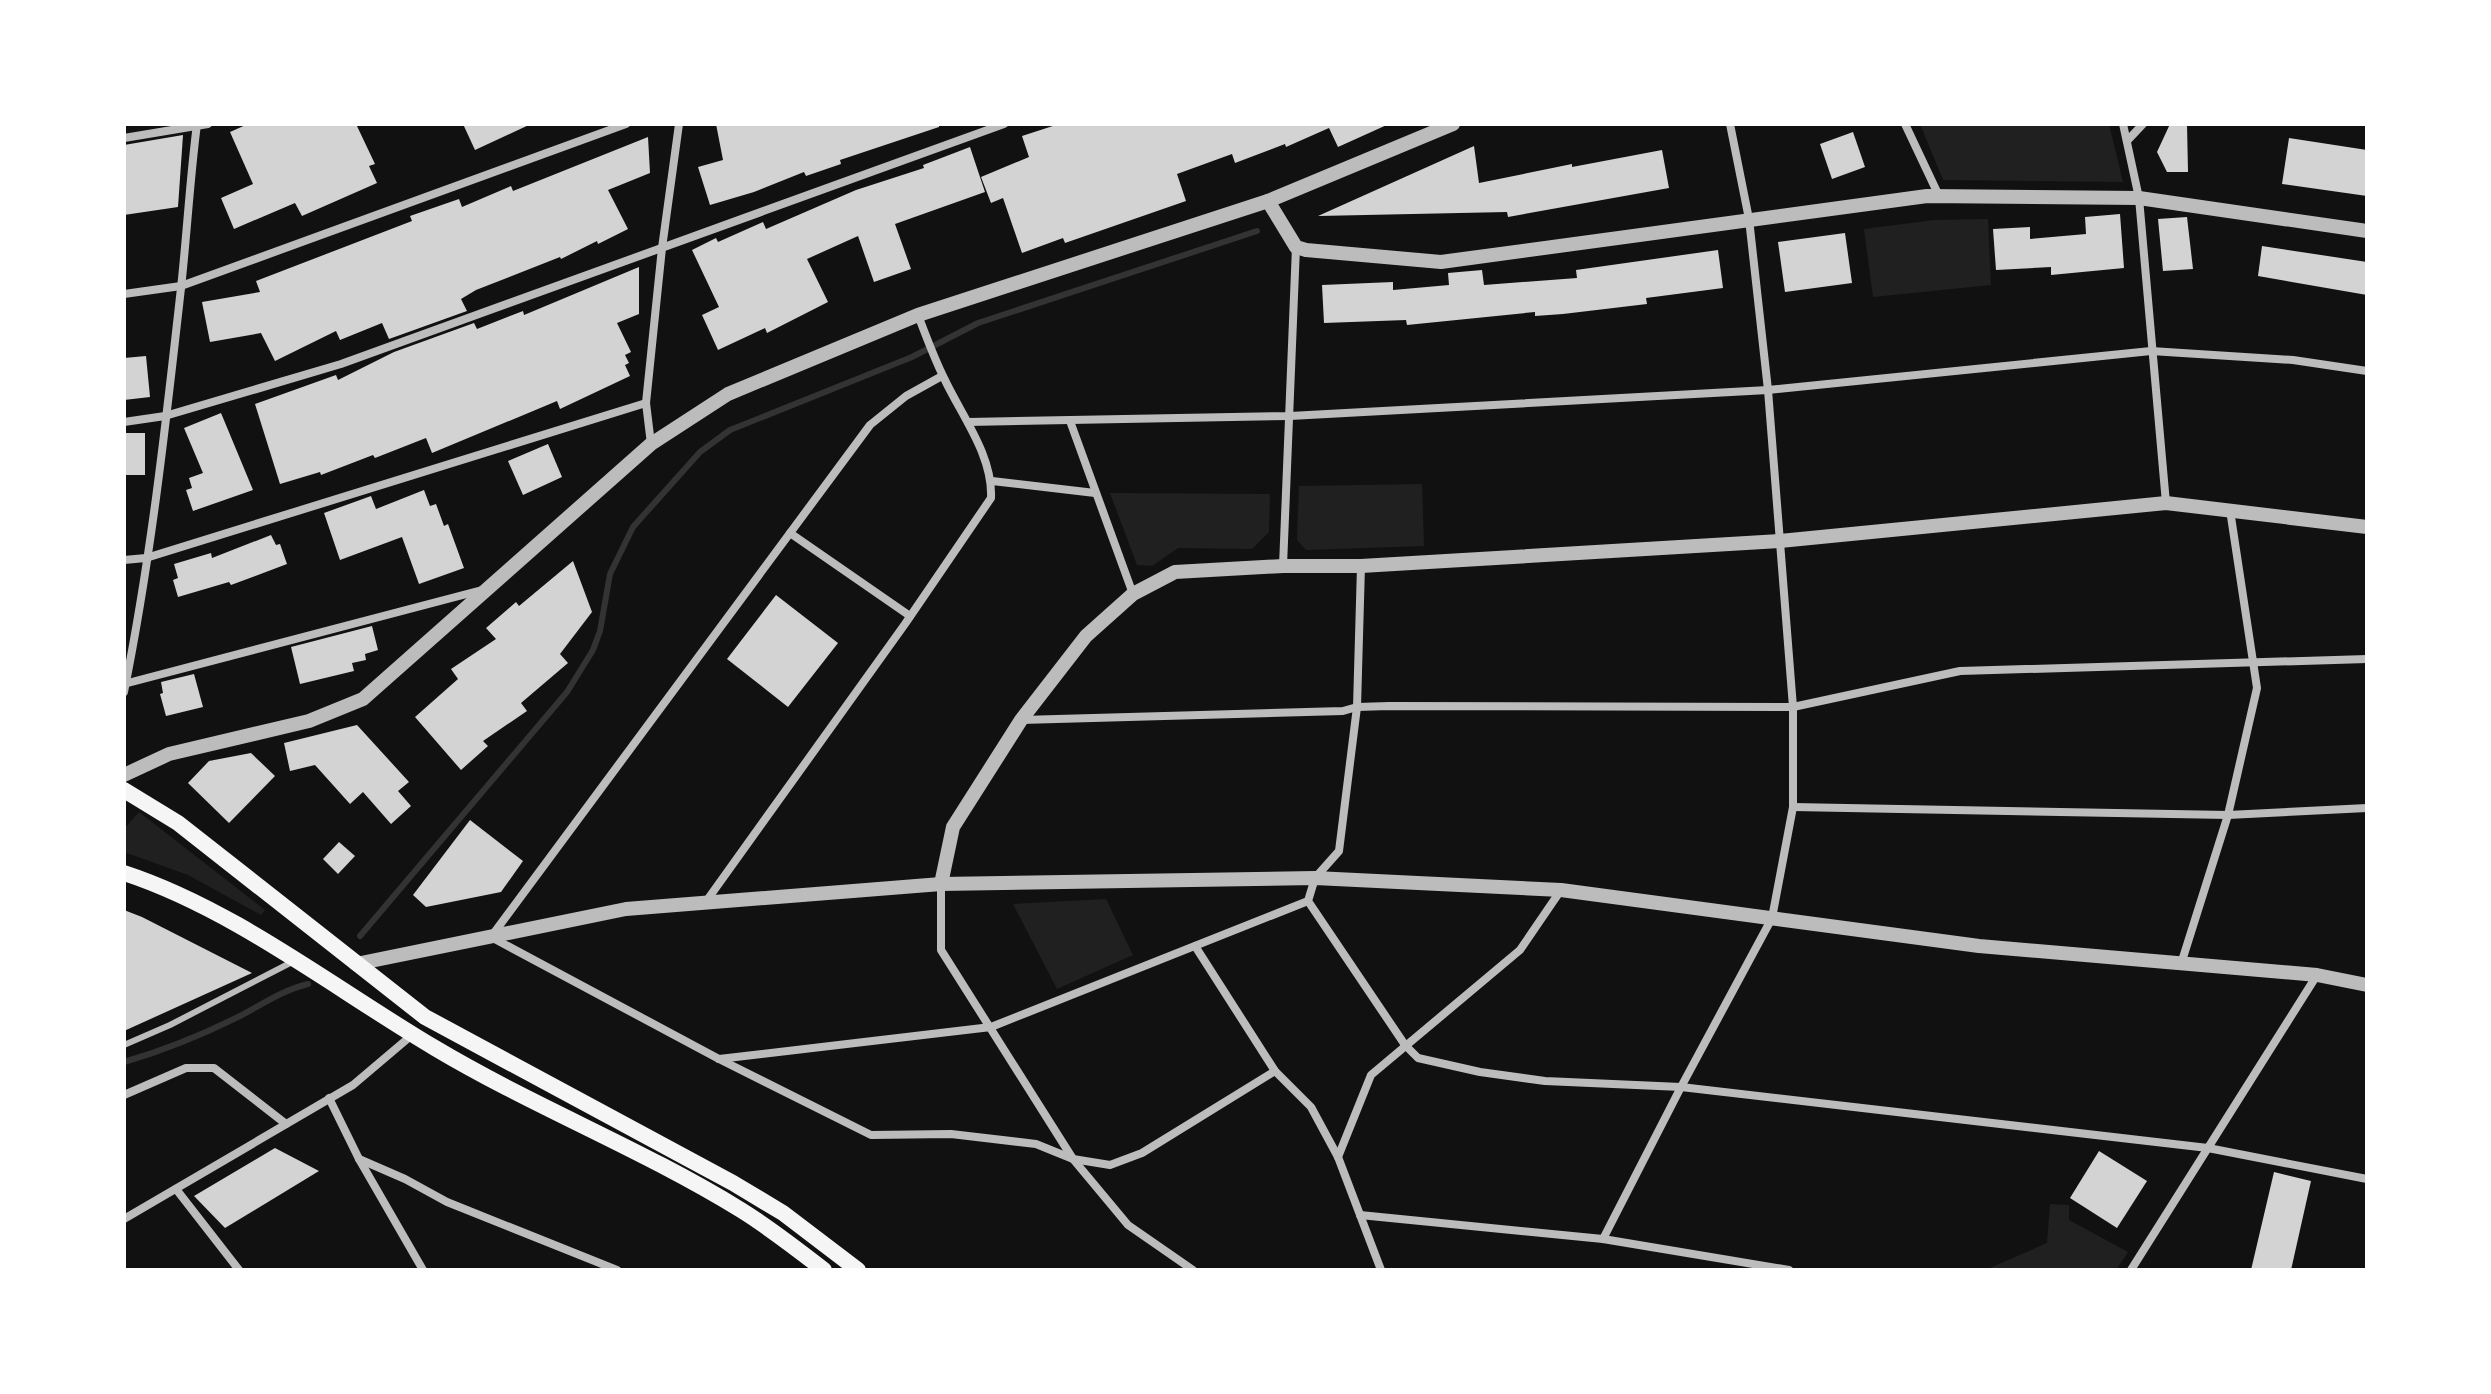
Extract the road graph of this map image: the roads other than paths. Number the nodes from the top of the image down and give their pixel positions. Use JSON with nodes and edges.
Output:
{"nodes":[{"id":1,"x":208,"y":124,"type":"edge"},
{"id":2,"x":626,"y":124,"type":"edge"},
{"id":3,"x":679,"y":124,"type":"edge"},
{"id":4,"x":1004,"y":124,"type":"edge"},
{"id":5,"x":1453,"y":124,"type":"edge"},
{"id":6,"x":1730,"y":124,"type":"edge"},
{"id":7,"x":1905,"y":124,"type":"edge"},
{"id":8,"x":2123,"y":124,"type":"edge"},
{"id":9,"x":2143,"y":124,"type":"edge"},
{"id":10,"x":197,"y":126,"type":"edge"},
{"id":11,"x":124,"y":138,"type":"edge"},
{"id":12,"x":2127,"y":141,"type":"junction"},
{"id":13,"x":1939,"y":196,"type":"junction"},
{"id":14,"x":2139,"y":198,"type":"junction"},
{"id":15,"x":1268,"y":201,"type":"junction"},
{"id":16,"x":1749,"y":219,"type":"junction"},
{"id":17,"x":2367,"y":231,"type":"edge"},
{"id":18,"x":1296,"y":247,"type":"junction"},
{"id":19,"x":662,"y":248,"type":"junction"},
{"id":20,"x":181,"y":286,"type":"junction"},
{"id":21,"x":124,"y":294,"type":"edge"},
{"id":22,"x":918,"y":315,"type":"junction"},
{"id":23,"x":2151,"y":351,"type":"junction"},
{"id":24,"x":2367,"y":371,"type":"edge"},
{"id":25,"x":942,"y":376,"type":"junction"},
{"id":26,"x":1768,"y":390,"type":"junction"},
{"id":27,"x":646,"y":403,"type":"junction"},
{"id":28,"x":165,"y":416,"type":"junction"},
{"id":29,"x":1290,"y":416,"type":"junction"},
{"id":30,"x":1070,"y":421,"type":"junction"},
{"id":31,"x":124,"y":422,"type":"edge"},
{"id":32,"x":968,"y":422,"type":"junction"},
{"id":33,"x":651,"y":444,"type":"junction"},
{"id":34,"x":992,"y":481,"type":"junction"},
{"id":35,"x":1095,"y":493,"type":"junction"},
{"id":36,"x":2166,"y":503,"type":"junction"},
{"id":37,"x":2230,"y":510,"type":"junction"},
{"id":38,"x":2367,"y":527,"type":"edge"},
{"id":39,"x":790,"y":533,"type":"junction"},
{"id":40,"x":1780,"y":541,"type":"junction"},
{"id":41,"x":146,"y":558,"type":"junction"},
{"id":42,"x":124,"y":560,"type":"edge"},
{"id":43,"x":1283,"y":566,"type":"junction"},
{"id":44,"x":1361,"y":566,"type":"junction"},
{"id":45,"x":491,"y":588,"type":"junction"},
{"id":46,"x":1133,"y":594,"type":"junction"},
{"id":47,"x":910,"y":616,"type":"junction"},
{"id":48,"x":2367,"y":659,"type":"edge"},
{"id":49,"x":2255,"y":664,"type":"junction"},
{"id":50,"x":125,"y":686,"type":"edge"},
{"id":51,"x":1357,"y":707,"type":"junction"},
{"id":52,"x":1793,"y":707,"type":"junction"},
{"id":53,"x":1021,"y":720,"type":"junction"},
{"id":54,"x":124,"y":775,"type":"edge"},
{"id":55,"x":124,"y":790,"type":"edge"},
{"id":56,"x":1793,"y":807,"type":"junction"},
{"id":57,"x":2367,"y":808,"type":"edge"},
{"id":58,"x":2228,"y":815,"type":"junction"},
{"id":59,"x":124,"y":873,"type":"edge"},
{"id":60,"x":1315,"y":878,"type":"junction"},
{"id":61,"x":941,"y":884,"type":"junction"},
{"id":62,"x":1561,"y":890,"type":"junction"},
{"id":63,"x":1308,"y":901,"type":"junction"},
{"id":64,"x":705,"y":903,"type":"junction"},
{"id":65,"x":1772,"y":918,"type":"junction"},
{"id":66,"x":491,"y":937,"type":"junction"},
{"id":67,"x":1195,"y":946,"type":"junction"},
{"id":68,"x":294,"y":961,"type":"junction"},
{"id":69,"x":356,"y":964,"type":"junction"},
{"id":70,"x":2181,"y":964,"type":"junction"},
{"id":71,"x":2317,"y":975,"type":"junction"},
{"id":72,"x":2367,"y":985,"type":"edge"},
{"id":73,"x":991,"y":1027,"type":"junction"},
{"id":74,"x":413,"y":1034,"type":"junction"},
{"id":75,"x":124,"y":1045,"type":"edge"},
{"id":76,"x":1405,"y":1045,"type":"junction"},
{"id":77,"x":719,"y":1059,"type":"junction"},
{"id":78,"x":1275,"y":1071,"type":"junction"},
{"id":79,"x":1681,"y":1087,"type":"junction"},
{"id":80,"x":124,"y":1095,"type":"edge"},
{"id":81,"x":329,"y":1098,"type":"junction"},
{"id":82,"x":286,"y":1124,"type":"junction"},
{"id":83,"x":2208,"y":1148,"type":"junction"},
{"id":84,"x":1338,"y":1157,"type":"junction"},
{"id":85,"x":359,"y":1159,"type":"junction"},
{"id":86,"x":1073,"y":1159,"type":"junction"},
{"id":87,"x":2367,"y":1179,"type":"edge"},
{"id":88,"x":176,"y":1189,"type":"junction"},
{"id":89,"x":1360,"y":1215,"type":"junction"},
{"id":90,"x":124,"y":1219,"type":"edge"},
{"id":91,"x":1603,"y":1239,"type":"junction"},
{"id":92,"x":239,"y":1270,"type":"edge"},
{"id":93,"x":423,"y":1270,"type":"edge"},
{"id":94,"x":617,"y":1270,"type":"edge"},
{"id":95,"x":824,"y":1270,"type":"edge"},
{"id":96,"x":858,"y":1270,"type":"edge"},
{"id":97,"x":1193,"y":1270,"type":"edge"},
{"id":98,"x":1381,"y":1270,"type":"edge"},
{"id":99,"x":1789,"y":1270,"type":"edge"},
{"id":100,"x":2131,"y":1270,"type":"edge"}],
"edges":[{"from":1,"to":10,"type":"street"},
{"from":2,"to":20,"type":"street"},
{"from":3,"to":19,"type":"street"},
{"from":4,"to":19,"type":"street"},
{"from":5,"to":15,"type":"street"},
{"from":6,"to":16,"type":"street"},
{"from":7,"to":13,"type":"street"},
{"from":8,"to":12,"type":"street"},
{"from":9,"to":12,"type":"street"},
{"from":10,"to":11,"type":"street"},
{"from":10,"to":20,"type":"street"},
{"from":12,"to":14,"type":"street"},
{"from":13,"to":14,"type":"street"},
{"from":13,"to":16,"type":"street"},
{"from":14,"to":17,"type":"street"},
{"from":14,"to":23,"type":"street"},
{"from":15,"to":18,"type":"street"},
{"from":15,"to":22,"type":"street"},
{"from":16,"to":18,"type":"street"},
{"from":16,"to":26,"type":"street"},
{"from":18,"to":29,"type":"street"},
{"from":19,"to":27,"type":"street"},
{"from":19,"to":28,"type":"street"},
{"from":20,"to":21,"type":"street"},
{"from":20,"to":28,"type":"street"},
{"from":22,"to":25,"type":"street"},
{"from":22,"to":33,"type":"street"},
{"from":23,"to":24,"type":"street"},
{"from":23,"to":26,"type":"street"},
{"from":23,"to":36,"type":"street"},
{"from":25,"to":32,"type":"street"},
{"from":25,"to":39,"type":"street"},
{"from":26,"to":29,"type":"street"},
{"from":26,"to":40,"type":"street"},
{"from":27,"to":33,"type":"street"},
{"from":27,"to":41,"type":"street"},
{"from":28,"to":31,"type":"street"},
{"from":28,"to":41,"type":"street"},
{"from":29,"to":30,"type":"street"},
{"from":29,"to":43,"type":"street"},
{"from":30,"to":32,"type":"street"},
{"from":30,"to":35,"type":"street"},
{"from":32,"to":34,"type":"street"},
{"from":33,"to":45,"type":"street"},
{"from":34,"to":35,"type":"street"},
{"from":34,"to":47,"type":"street"},
{"from":35,"to":46,"type":"street"},
{"from":36,"to":37,"type":"street"},
{"from":36,"to":40,"type":"street"},
{"from":37,"to":38,"type":"street"},
{"from":37,"to":49,"type":"street"},
{"from":39,"to":47,"type":"street"},
{"from":39,"to":66,"type":"street"},
{"from":40,"to":44,"type":"street"},
{"from":40,"to":52,"type":"street"},
{"from":41,"to":42,"type":"street"},
{"from":41,"to":50,"type":"street"},
{"from":43,"to":44,"type":"street"},
{"from":43,"to":46,"type":"street"},
{"from":44,"to":51,"type":"street"},
{"from":45,"to":50,"type":"street"},
{"from":45,"to":54,"type":"street"},
{"from":46,"to":53,"type":"street"},
{"from":47,"to":64,"type":"street"},
{"from":48,"to":49,"type":"street"},
{"from":49,"to":52,"type":"street"},
{"from":49,"to":58,"type":"street"},
{"from":51,"to":52,"type":"street"},
{"from":51,"to":53,"type":"street"},
{"from":51,"to":60,"type":"street"},
{"from":52,"to":56,"type":"street"},
{"from":53,"to":61,"type":"street"},
{"from":55,"to":69,"type":"main road"},
{"from":56,"to":58,"type":"street"},
{"from":56,"to":65,"type":"street"},
{"from":57,"to":58,"type":"street"},
{"from":58,"to":70,"type":"street"},
{"from":59,"to":68,"type":"main road"},
{"from":60,"to":61,"type":"street"},
{"from":60,"to":62,"type":"street"},
{"from":60,"to":63,"type":"street"},
{"from":61,"to":64,"type":"street"},
{"from":61,"to":73,"type":"street"},
{"from":62,"to":65,"type":"street"},
{"from":62,"to":76,"type":"street"},
{"from":63,"to":67,"type":"street"},
{"from":63,"to":76,"type":"street"},
{"from":64,"to":66,"type":"street"},
{"from":65,"to":70,"type":"street"},
{"from":65,"to":79,"type":"street"},
{"from":66,"to":69,"type":"street"},
{"from":66,"to":77,"type":"street"},
{"from":67,"to":73,"type":"street"},
{"from":67,"to":78,"type":"street"},
{"from":68,"to":74,"type":"main road"},
{"from":68,"to":75,"type":"lane"},
{"from":69,"to":96,"type":"main road"},
{"from":70,"to":71,"type":"street"},
{"from":71,"to":72,"type":"street"},
{"from":71,"to":83,"type":"street"},
{"from":73,"to":77,"type":"street"},
{"from":73,"to":86,"type":"street"},
{"from":74,"to":81,"type":"street"},
{"from":74,"to":95,"type":"main road"},
{"from":76,"to":79,"type":"street"},
{"from":76,"to":84,"type":"street"},
{"from":77,"to":86,"type":"street"},
{"from":78,"to":84,"type":"street"},
{"from":78,"to":86,"type":"street"},
{"from":79,"to":83,"type":"street"},
{"from":79,"to":91,"type":"street"},
{"from":80,"to":82,"type":"street"},
{"from":81,"to":82,"type":"street"},
{"from":81,"to":85,"type":"street"},
{"from":82,"to":88,"type":"street"},
{"from":83,"to":87,"type":"street"},
{"from":83,"to":100,"type":"street"},
{"from":84,"to":89,"type":"street"},
{"from":85,"to":93,"type":"street"},
{"from":85,"to":94,"type":"street"},
{"from":86,"to":97,"type":"street"},
{"from":88,"to":90,"type":"street"},
{"from":88,"to":92,"type":"street"},
{"from":89,"to":91,"type":"street"},
{"from":89,"to":98,"type":"street"},
{"from":91,"to":99,"type":"street"}]}
